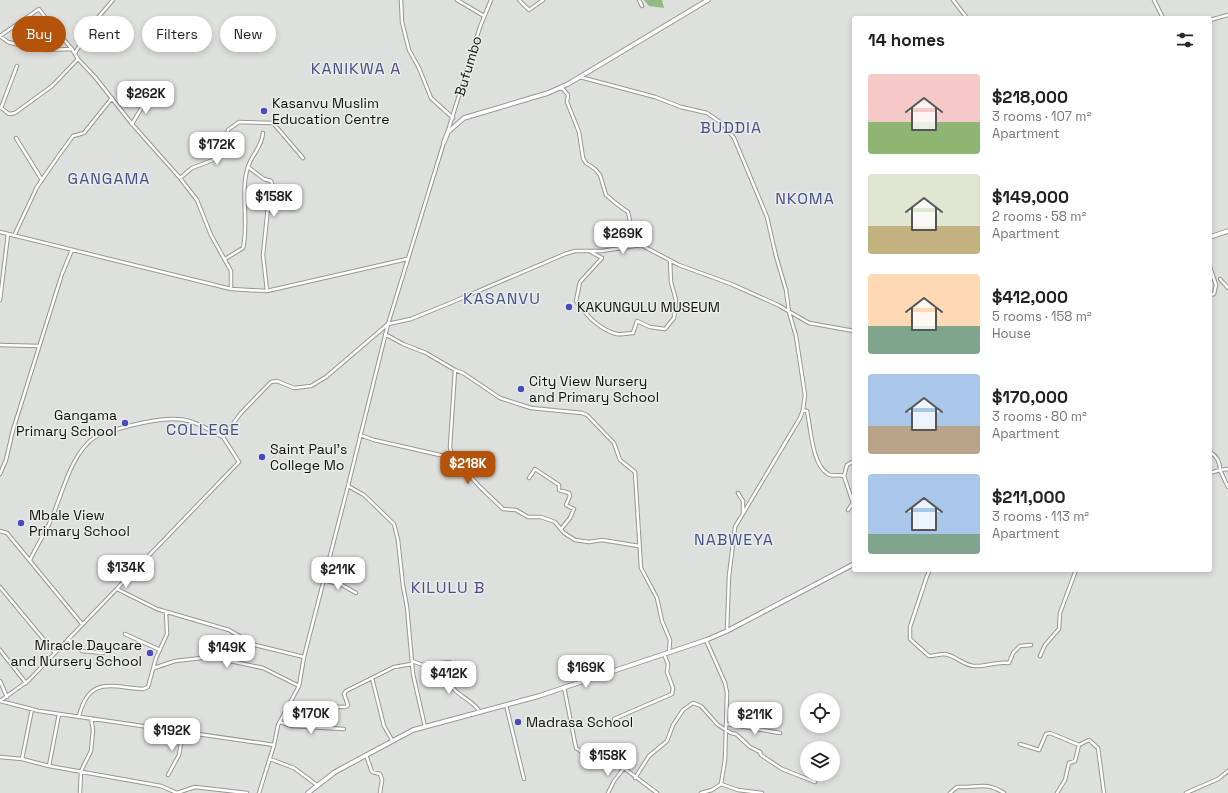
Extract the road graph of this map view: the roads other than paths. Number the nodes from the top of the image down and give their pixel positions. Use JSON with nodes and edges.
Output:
{"nodes":[{"id":1,"x":113,"y":0,"type":"edge"},
{"id":2,"x":400,"y":0,"type":"edge"},
{"id":3,"x":457,"y":0,"type":"edge"},
{"id":4,"x":491,"y":0,"type":"edge"},
{"id":5,"x":519,"y":0,"type":"edge"},
{"id":6,"x":543,"y":0,"type":"edge"},
{"id":7,"x":639,"y":0,"type":"edge"},
{"id":8,"x":708,"y":0,"type":"edge"},
{"id":9,"x":953,"y":0,"type":"edge"},
{"id":10,"x":1154,"y":0,"type":"edge"},
{"id":11,"x":642,"y":6,"type":"dead end"},
{"id":12,"x":1228,"y":15,"type":"edge"},
{"id":13,"x":484,"y":16,"type":"junction"},
{"id":14,"x":965,"y":16,"type":"edge"},
{"id":15,"x":1162,"y":16,"type":"edge"},
{"id":16,"x":1212,"y":19,"type":"edge"},
{"id":17,"x":0,"y":36,"type":"edge"},
{"id":18,"x":72,"y":49,"type":"junction"},
{"id":19,"x":75,"y":53,"type":"junction"},
{"id":20,"x":78,"y":59,"type":"junction"},
{"id":21,"x":17,"y":66,"type":"dead end"},
{"id":22,"x":580,"y":77,"type":"junction"},
{"id":23,"x":558,"y":88,"type":"junction"},
{"id":24,"x":148,"y":97,"type":"dead end"},
{"id":25,"x":112,"y":98,"type":"junction"},
{"id":26,"x":1,"y":108,"type":"edge"},
{"id":27,"x":453,"y":118,"type":"junction"},
{"id":28,"x":132,"y":124,"type":"junction"},
{"id":29,"x":448,"y":132,"type":"junction"},
{"id":30,"x":263,"y":133,"type":"dead end"},
{"id":31,"x":16,"y":138,"type":"dead end"},
{"id":32,"x":444,"y":142,"type":"joint"},
{"id":33,"x":303,"y":158,"type":"dead end"},
{"id":34,"x":248,"y":167,"type":"junction"},
{"id":35,"x":180,"y":178,"type":"junction"},
{"id":36,"x":42,"y":180,"type":"junction"},
{"id":37,"x":1228,"y":230,"type":"edge"},
{"id":38,"x":0,"y":232,"type":"edge"},
{"id":39,"x":8,"y":234,"type":"junction"},
{"id":40,"x":14,"y":236,"type":"junction"},
{"id":41,"x":1212,"y":236,"type":"edge"},
{"id":42,"x":634,"y":238,"type":"junction"},
{"id":43,"x":630,"y":246,"type":"junction"},
{"id":44,"x":641,"y":246,"type":"junction"},
{"id":45,"x":72,"y":250,"type":"junction"},
{"id":46,"x":590,"y":251,"type":"junction"},
{"id":47,"x":225,"y":259,"type":"junction"},
{"id":48,"x":407,"y":259,"type":"junction"},
{"id":49,"x":670,"y":260,"type":"junction"},
{"id":50,"x":1212,"y":274,"type":"edge"},
{"id":51,"x":1,"y":276,"type":"edge"},
{"id":52,"x":1220,"y":279,"type":"dead end"},
{"id":53,"x":1228,"y":288,"type":"edge"},
{"id":54,"x":231,"y":289,"type":"junction"},
{"id":55,"x":267,"y":291,"type":"junction"},
{"id":56,"x":1212,"y":294,"type":"edge"},
{"id":57,"x":0,"y":300,"type":"edge"},
{"id":58,"x":789,"y":312,"type":"junction"},
{"id":59,"x":801,"y":319,"type":"junction"},
{"id":60,"x":792,"y":320,"type":"junction"},
{"id":61,"x":388,"y":324,"type":"junction"},
{"id":62,"x":852,"y":331,"type":"edge"},
{"id":63,"x":385,"y":334,"type":"junction"},
{"id":64,"x":0,"y":345,"type":"edge"},
{"id":65,"x":39,"y":346,"type":"junction"},
{"id":66,"x":455,"y":370,"type":"junction"},
{"id":67,"x":803,"y":410,"type":"junction"},
{"id":68,"x":360,"y":435,"type":"junction"},
{"id":69,"x":223,"y":437,"type":"junction"},
{"id":70,"x":1212,"y":453,"type":"edge"},
{"id":71,"x":452,"y":456,"type":"junction"},
{"id":72,"x":852,"y":462,"type":"edge"},
{"id":73,"x":1228,"y":469,"type":"edge"},
{"id":74,"x":1220,"y":470,"type":"junction"},
{"id":75,"x":1212,"y":472,"type":"edge"},
{"id":76,"x":0,"y":474,"type":"edge"},
{"id":77,"x":844,"y":476,"type":"junction"},
{"id":78,"x":529,"y":478,"type":"dead end"},
{"id":79,"x":348,"y":486,"type":"junction"},
{"id":80,"x":1228,"y":487,"type":"edge"},
{"id":81,"x":738,"y":493,"type":"dead end"},
{"id":82,"x":852,"y":498,"type":"edge"},
{"id":83,"x":852,"y":505,"type":"edge"},
{"id":84,"x":848,"y":510,"type":"dead end"},
{"id":85,"x":743,"y":514,"type":"junction"},
{"id":86,"x":561,"y":529,"type":"junction"},
{"id":87,"x":0,"y":531,"type":"edge"},
{"id":88,"x":639,"y":546,"type":"junction"},
{"id":89,"x":30,"y":560,"type":"junction"},
{"id":90,"x":852,"y":565,"type":"edge"},
{"id":91,"x":929,"y":572,"type":"edge"},
{"id":92,"x":1075,"y":572,"type":"edge"},
{"id":93,"x":324,"y":580,"type":"junction"},
{"id":94,"x":0,"y":587,"type":"edge"},
{"id":95,"x":117,"y":588,"type":"junction"},
{"id":96,"x":356,"y":593,"type":"dead end"},
{"id":97,"x":166,"y":612,"type":"junction"},
{"id":98,"x":82,"y":624,"type":"junction"},
{"id":99,"x":727,"y":631,"type":"junction"},
{"id":100,"x":125,"y":634,"type":"dead end"},
{"id":101,"x":68,"y":639,"type":"junction"},
{"id":102,"x":706,"y":640,"type":"junction"},
{"id":103,"x":1031,"y":645,"type":"dead end"},
{"id":104,"x":0,"y":650,"type":"edge"},
{"id":105,"x":160,"y":650,"type":"junction"},
{"id":106,"x":55,"y":653,"type":"junction"},
{"id":107,"x":103,"y":653,"type":"dead end"},
{"id":108,"x":669,"y":653,"type":"junction"},
{"id":109,"x":664,"y":654,"type":"junction"},
{"id":110,"x":1040,"y":656,"type":"dead end"},
{"id":111,"x":304,"y":657,"type":"junction"},
{"id":112,"x":412,"y":662,"type":"junction"},
{"id":113,"x":154,"y":668,"type":"junction"},
{"id":114,"x":372,"y":678,"type":"junction"},
{"id":115,"x":0,"y":681,"type":"edge"},
{"id":116,"x":26,"y":683,"type":"junction"},
{"id":117,"x":299,"y":686,"type":"junction"},
{"id":118,"x":564,"y":687,"type":"junction"},
{"id":119,"x":7,"y":697,"type":"junction"},
{"id":120,"x":0,"y":701,"type":"edge"},
{"id":121,"x":290,"y":702,"type":"junction"},
{"id":122,"x":506,"y":705,"type":"junction"},
{"id":123,"x":32,"y":709,"type":"junction"},
{"id":124,"x":480,"y":712,"type":"junction"},
{"id":125,"x":60,"y":714,"type":"junction"},
{"id":126,"x":79,"y":716,"type":"junction"},
{"id":127,"x":91,"y":718,"type":"junction"},
{"id":128,"x":614,"y":719,"type":"dead end"},
{"id":129,"x":280,"y":722,"type":"junction"},
{"id":130,"x":727,"y":724,"type":"junction"},
{"id":131,"x":425,"y":728,"type":"junction"},
{"id":132,"x":344,"y":729,"type":"dead end"},
{"id":133,"x":726,"y":729,"type":"junction"},
{"id":134,"x":183,"y":732,"type":"junction"},
{"id":135,"x":780,"y":733,"type":"dead end"},
{"id":136,"x":392,"y":740,"type":"junction"},
{"id":137,"x":1020,"y":744,"type":"dead end"},
{"id":138,"x":274,"y":745,"type":"junction"},
{"id":139,"x":1079,"y":745,"type":"junction"},
{"id":140,"x":366,"y":754,"type":"junction"},
{"id":141,"x":0,"y":757,"type":"edge"},
{"id":142,"x":22,"y":759,"type":"junction"},
{"id":143,"x":270,"y":759,"type":"junction"},
{"id":144,"x":49,"y":766,"type":"junction"},
{"id":145,"x":624,"y":768,"type":"junction"},
{"id":146,"x":1228,"y":771,"type":"edge"},
{"id":147,"x":81,"y":772,"type":"junction"},
{"id":148,"x":168,"y":775,"type":"dead end"},
{"id":149,"x":635,"y":778,"type":"junction"},
{"id":150,"x":524,"y":779,"type":"dead end"},
{"id":151,"x":815,"y":782,"type":"dead end"},
{"id":152,"x":721,"y":784,"type":"junction"},
{"id":153,"x":317,"y":785,"type":"junction"},
{"id":154,"x":80,"y":793,"type":"edge"},
{"id":155,"x":247,"y":793,"type":"edge"},
{"id":156,"x":259,"y":793,"type":"edge"},
{"id":157,"x":308,"y":793,"type":"edge"},
{"id":158,"x":380,"y":793,"type":"edge"},
{"id":159,"x":608,"y":793,"type":"edge"},
{"id":160,"x":657,"y":793,"type":"edge"},
{"id":161,"x":702,"y":793,"type":"edge"},
{"id":162,"x":762,"y":793,"type":"edge"},
{"id":163,"x":950,"y":793,"type":"edge"},
{"id":164,"x":1004,"y":793,"type":"edge"},
{"id":165,"x":1057,"y":793,"type":"edge"},
{"id":166,"x":1104,"y":793,"type":"edge"},
{"id":167,"x":1186,"y":793,"type":"edge"}],
"edges":[{"from":1,"to":19,"type":"street"},
{"from":2,"to":27,"type":"street"},
{"from":3,"to":13,"type":"street"},
{"from":4,"to":13,"type":"street","name":"Bufumbo"},
{"from":5,"to":6,"type":"street"},
{"from":7,"to":11,"type":"street"},
{"from":8,"to":22,"type":"street"},
{"from":9,"to":14,"type":"street"},
{"from":10,"to":15,"type":"street"},
{"from":12,"to":16,"type":"street"},
{"from":13,"to":27,"type":"street","name":"Bufumbo"},
{"from":17,"to":18,"type":"street"},
{"from":17,"to":18,"type":"street"},
{"from":18,"to":19,"type":"street"},
{"from":19,"to":20,"type":"street"},
{"from":20,"to":25,"type":"street"},
{"from":20,"to":26,"type":"street"},
{"from":21,"to":26,"type":"street"},
{"from":22,"to":23,"type":"street"},
{"from":22,"to":58,"type":"street"},
{"from":23,"to":29,"type":"street"},
{"from":23,"to":42,"type":"street"},
{"from":24,"to":28,"type":"street"},
{"from":25,"to":28,"type":"street"},
{"from":25,"to":36,"type":"street"},
{"from":27,"to":29,"type":"street","name":"Bufumbo"},
{"from":28,"to":35,"type":"street"},
{"from":29,"to":32,"type":"street"},
{"from":30,"to":34,"type":"street"},
{"from":31,"to":36,"type":"street"},
{"from":32,"to":48,"type":"street"},
{"from":33,"to":35,"type":"street"},
{"from":34,"to":47,"type":"street"},
{"from":34,"to":55,"type":"street"},
{"from":35,"to":47,"type":"street"},
{"from":36,"to":40,"type":"street"},
{"from":37,"to":41,"type":"street"},
{"from":38,"to":39,"type":"street"},
{"from":39,"to":40,"type":"street"},
{"from":39,"to":51,"type":"street"},
{"from":40,"to":45,"type":"street"},
{"from":42,"to":43,"type":"street"},
{"from":42,"to":44,"type":"street"},
{"from":43,"to":44,"type":"street"},
{"from":43,"to":46,"type":"street"},
{"from":44,"to":49,"type":"street"},
{"from":45,"to":54,"type":"street"},
{"from":45,"to":65,"type":"street"},
{"from":46,"to":49,"type":"street"},
{"from":46,"to":61,"type":"street"},
{"from":47,"to":54,"type":"street"},
{"from":48,"to":55,"type":"street"},
{"from":48,"to":61,"type":"street"},
{"from":49,"to":58,"type":"street"},
{"from":50,"to":56,"type":"street"},
{"from":51,"to":57,"type":"street"},
{"from":52,"to":53,"type":"street"},
{"from":54,"to":55,"type":"street"},
{"from":58,"to":59,"type":"street"},
{"from":58,"to":60,"type":"street"},
{"from":59,"to":60,"type":"street"},
{"from":59,"to":62,"type":"street"},
{"from":60,"to":67,"type":"street"},
{"from":61,"to":63,"type":"street"},
{"from":61,"to":69,"type":"street"},
{"from":63,"to":66,"type":"street"},
{"from":63,"to":68,"type":"street"},
{"from":64,"to":65,"type":"street"},
{"from":65,"to":76,"type":"street"},
{"from":66,"to":71,"type":"street"},
{"from":66,"to":88,"type":"street"},
{"from":67,"to":77,"type":"street"},
{"from":67,"to":85,"type":"street"},
{"from":68,"to":71,"type":"street"},
{"from":68,"to":79,"type":"street"},
{"from":69,"to":89,"type":"street"},
{"from":69,"to":95,"type":"street"},
{"from":70,"to":74,"type":"street"},
{"from":71,"to":86,"type":"street"},
{"from":72,"to":77,"type":"street"},
{"from":73,"to":74,"type":"street"},
{"from":74,"to":75,"type":"street"},
{"from":74,"to":80,"type":"street"},
{"from":77,"to":82,"type":"street"},
{"from":78,"to":86,"type":"street"},
{"from":79,"to":93,"type":"street"},
{"from":79,"to":112,"type":"street"},
{"from":81,"to":85,"type":"street"},
{"from":83,"to":84,"type":"street"},
{"from":85,"to":99,"type":"street"},
{"from":86,"to":88,"type":"street"},
{"from":87,"to":89,"type":"street"},
{"from":88,"to":108,"type":"street"},
{"from":89,"to":98,"type":"street"},
{"from":90,"to":99,"type":"street"},
{"from":91,"to":103,"type":"street"},
{"from":92,"to":110,"type":"street"},
{"from":93,"to":96,"type":"street"},
{"from":93,"to":111,"type":"street"},
{"from":94,"to":106,"type":"street"},
{"from":95,"to":97,"type":"street"},
{"from":95,"to":98,"type":"street"},
{"from":97,"to":105,"type":"street"},
{"from":97,"to":111,"type":"street"},
{"from":98,"to":101,"type":"street"},
{"from":99,"to":102,"type":"street"},
{"from":100,"to":105,"type":"street"},
{"from":101,"to":106,"type":"street"},
{"from":101,"to":107,"type":"street"},
{"from":102,"to":108,"type":"street"},
{"from":102,"to":130,"type":"street"},
{"from":104,"to":116,"type":"street"},
{"from":105,"to":113,"type":"street"},
{"from":106,"to":116,"type":"street"},
{"from":108,"to":109,"type":"street"},
{"from":109,"to":118,"type":"street"},
{"from":109,"to":128,"type":"street"},
{"from":111,"to":117,"type":"street"},
{"from":112,"to":114,"type":"street"},
{"from":112,"to":124,"type":"street"},
{"from":112,"to":131,"type":"street"},
{"from":113,"to":117,"type":"street"},
{"from":113,"to":126,"type":"street"},
{"from":114,"to":121,"type":"street"},
{"from":114,"to":136,"type":"street"},
{"from":115,"to":119,"type":"street"},
{"from":116,"to":119,"type":"street"},
{"from":117,"to":121,"type":"street"},
{"from":118,"to":122,"type":"street"},
{"from":118,"to":145,"type":"street"},
{"from":119,"to":120,"type":"street"},
{"from":120,"to":123,"type":"street"},
{"from":121,"to":129,"type":"street"},
{"from":122,"to":124,"type":"street"},
{"from":122,"to":150,"type":"street"},
{"from":123,"to":125,"type":"street"},
{"from":123,"to":142,"type":"street"},
{"from":124,"to":131,"type":"street"},
{"from":125,"to":126,"type":"street"},
{"from":125,"to":144,"type":"street"},
{"from":126,"to":127,"type":"street"},
{"from":127,"to":134,"type":"street"},
{"from":127,"to":147,"type":"street"},
{"from":129,"to":132,"type":"street"},
{"from":129,"to":138,"type":"street"},
{"from":130,"to":133,"type":"street"},
{"from":130,"to":135,"type":"street"},
{"from":131,"to":136,"type":"street"},
{"from":133,"to":149,"type":"street"},
{"from":133,"to":151,"type":"street"},
{"from":133,"to":152,"type":"street"},
{"from":134,"to":138,"type":"street"},
{"from":134,"to":148,"type":"street"},
{"from":136,"to":140,"type":"street"},
{"from":137,"to":139,"type":"street"},
{"from":138,"to":143,"type":"street"},
{"from":139,"to":165,"type":"street"},
{"from":139,"to":166,"type":"street"},
{"from":140,"to":153,"type":"street"},
{"from":140,"to":158,"type":"street"},
{"from":141,"to":142,"type":"street"},
{"from":142,"to":144,"type":"street"},
{"from":143,"to":153,"type":"street"},
{"from":143,"to":156,"type":"street"},
{"from":144,"to":147,"type":"street"},
{"from":145,"to":149,"type":"street"},
{"from":145,"to":159,"type":"street"},
{"from":146,"to":167,"type":"street"},
{"from":147,"to":154,"type":"street"},
{"from":147,"to":155,"type":"street"},
{"from":149,"to":160,"type":"street"},
{"from":152,"to":161,"type":"street"},
{"from":152,"to":162,"type":"street"},
{"from":153,"to":157,"type":"street"},
{"from":163,"to":164,"type":"street"}]}
